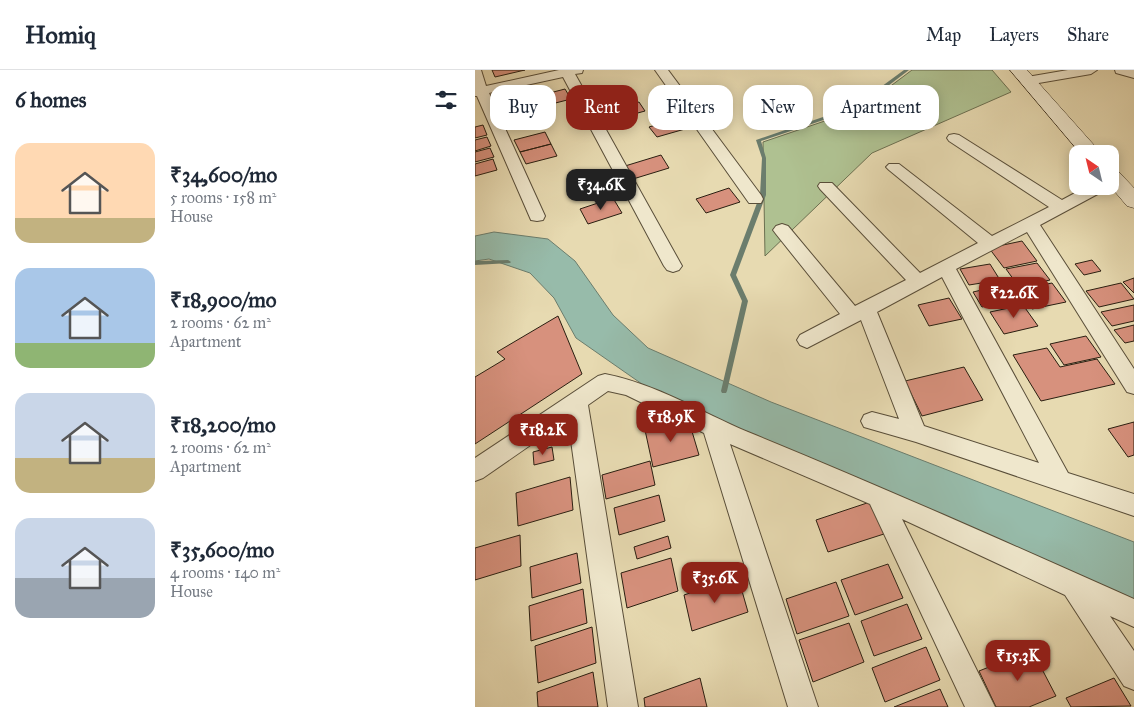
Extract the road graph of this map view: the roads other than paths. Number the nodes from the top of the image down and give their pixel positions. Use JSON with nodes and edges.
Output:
{"nodes":[{"id":1,"x":475,"y":70,"type":"edge"},
{"id":2,"x":661,"y":70,"type":"edge"},
{"id":3,"x":1091,"y":70,"type":"edge"},
{"id":4,"x":1121,"y":70,"type":"edge"},
{"id":5,"x":570,"y":71,"type":"edge"},
{"id":6,"x":1134,"y":74,"type":"edge"},
{"id":7,"x":1023,"y":75,"type":"edge"},
{"id":8,"x":478,"y":91,"type":"edge"},
{"id":9,"x":954,"y":138,"type":"dead end"},
{"id":10,"x":1084,"y":145,"type":"edge"},
{"id":11,"x":893,"y":167,"type":"dead end"},
{"id":12,"x":826,"y":186,"type":"dead end"},
{"id":13,"x":1119,"y":188,"type":"edge"},
{"id":14,"x":1082,"y":195,"type":"edge"},
{"id":15,"x":755,"y":199,"type":"dead end"},
{"id":16,"x":1134,"y":201,"type":"edge"},
{"id":17,"x":1061,"y":207,"type":"junction"},
{"id":18,"x":537,"y":216,"type":"dead end"},
{"id":19,"x":1030,"y":223,"type":"junction"},
{"id":20,"x":782,"y":230,"type":"dead end"},
{"id":21,"x":991,"y":244,"type":"junction"},
{"id":22,"x":673,"y":266,"type":"dead end"},
{"id":23,"x":946,"y":267,"type":"junction"},
{"id":24,"x":918,"y":282,"type":"junction"},
{"id":25,"x":859,"y":313,"type":"junction"},
{"id":26,"x":807,"y":340,"type":"dead end"},
{"id":27,"x":1134,"y":386,"type":"edge"},
{"id":28,"x":577,"y":403,"type":"junction"},
{"id":29,"x":872,"y":421,"type":"dead end"},
{"id":30,"x":713,"y":427,"type":"junction"},
{"id":31,"x":916,"y":433,"type":"junction"},
{"id":32,"x":475,"y":471,"type":"edge"},
{"id":33,"x":1061,"y":482,"type":"junction"},
{"id":34,"x":878,"y":496,"type":"junction"},
{"id":35,"x":1134,"y":506,"type":"edge"},
{"id":36,"x":1075,"y":587,"type":"junction"},
{"id":37,"x":1134,"y":614,"type":"edge"},
{"id":38,"x":1134,"y":676,"type":"edge"},
{"id":39,"x":623,"y":707,"type":"edge"},
{"id":40,"x":803,"y":707,"type":"edge"},
{"id":41,"x":980,"y":707,"type":"edge"}],
"edges":[{"from":1,"to":8,"type":"street"},
{"from":2,"to":15,"type":"street"},
{"from":3,"to":7,"type":"street"},
{"from":4,"to":6,"type":"street"},
{"from":5,"to":8,"type":"street"},
{"from":5,"to":22,"type":"street"},
{"from":7,"to":10,"type":"street"},
{"from":8,"to":18,"type":"street"},
{"from":9,"to":17,"type":"street"},
{"from":11,"to":21,"type":"street"},
{"from":12,"to":24,"type":"street"},
{"from":13,"to":16,"type":"street"},
{"from":14,"to":17,"type":"street"},
{"from":17,"to":19,"type":"street"},
{"from":19,"to":21,"type":"street"},
{"from":19,"to":27,"type":"street"},
{"from":20,"to":25,"type":"street"},
{"from":21,"to":23,"type":"street"},
{"from":23,"to":24,"type":"street"},
{"from":23,"to":33,"type":"street"},
{"from":24,"to":25,"type":"street"},
{"from":25,"to":26,"type":"street"},
{"from":25,"to":31,"type":"street"},
{"from":28,"to":30,"type":"street"},
{"from":28,"to":32,"type":"street"},
{"from":28,"to":39,"type":"street"},
{"from":29,"to":31,"type":"street"},
{"from":30,"to":34,"type":"street"},
{"from":30,"to":40,"type":"street"},
{"from":31,"to":33,"type":"street"},
{"from":33,"to":35,"type":"street"},
{"from":34,"to":36,"type":"street"},
{"from":34,"to":41,"type":"street"},
{"from":36,"to":37,"type":"street"},
{"from":36,"to":38,"type":"street"}]}
